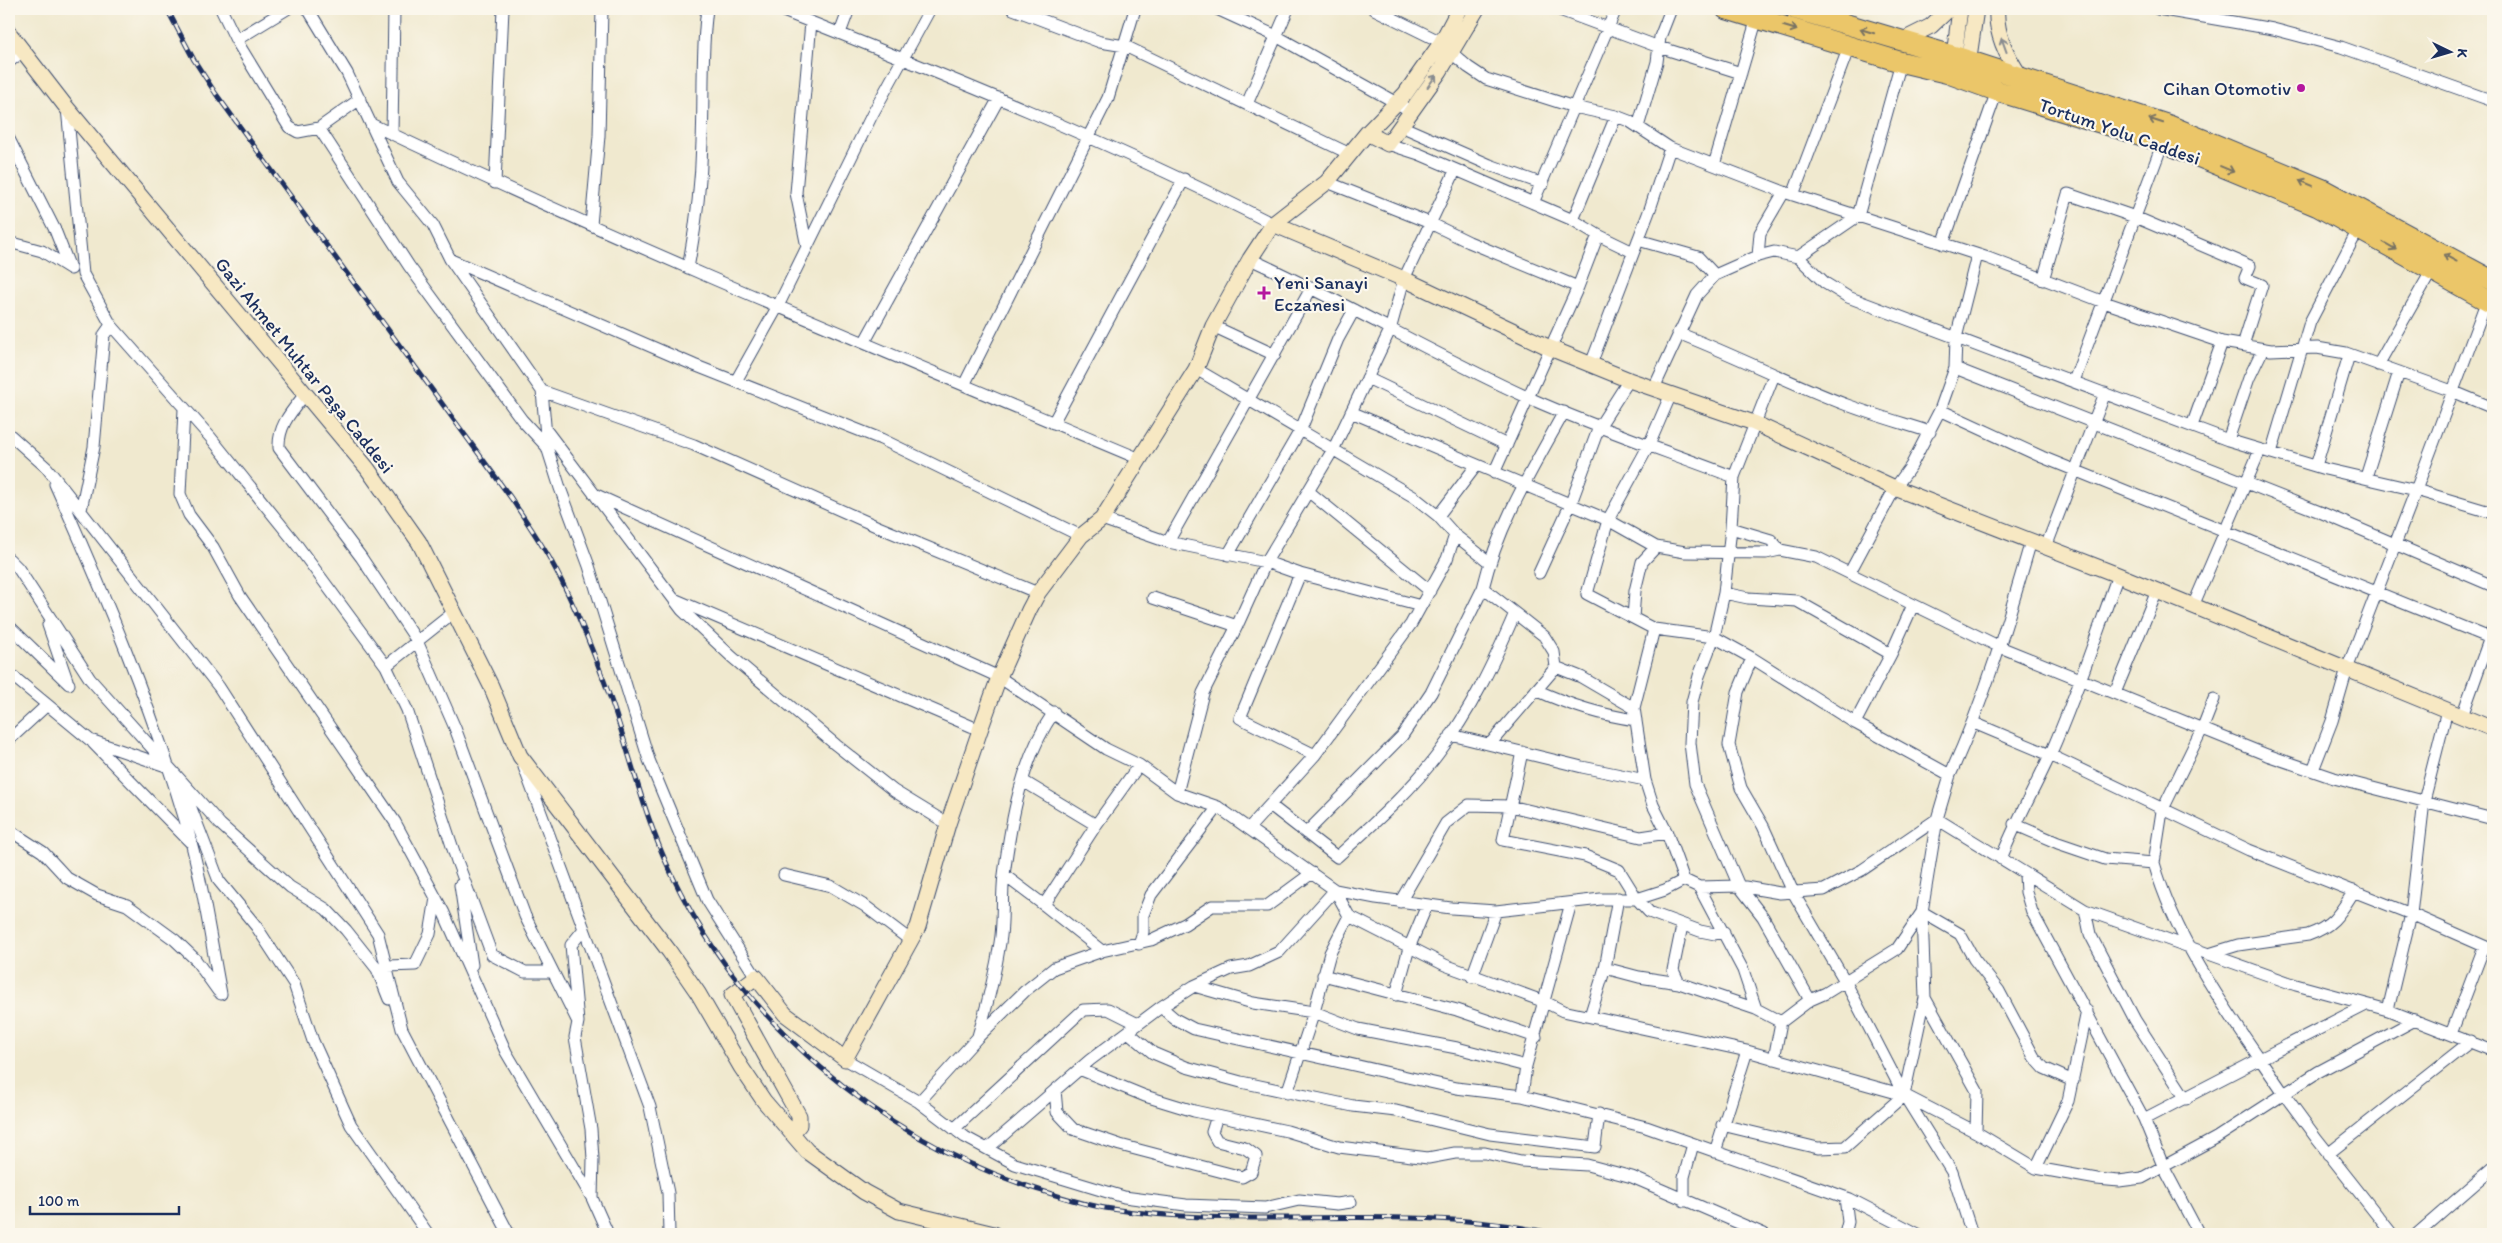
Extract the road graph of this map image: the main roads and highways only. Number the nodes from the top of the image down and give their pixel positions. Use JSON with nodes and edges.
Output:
{"nodes":[{"id":1,"x":1726,"y":9,"type":"edge"},
{"id":2,"x":1794,"y":9,"type":"edge"},
{"id":3,"x":1959,"y":67,"type":"junction"},
{"id":4,"x":2493,"y":281,"type":"edge"},
{"id":5,"x":2490,"y":302,"type":"edge"}],
"edges":[{"from":1,"to":3,"type":"highway","name":"Tortum Yolu Caddesi","one_way":true},
{"from":3,"to":2,"type":"highway","name":"Tortum Yolu Caddesi","one_way":true},
{"from":4,"to":3,"type":"highway","name":"Tortum Yolu Caddesi","one_way":true},
{"from":3,"to":5,"type":"highway","name":"Tortum Yolu Caddesi","one_way":true}]}
